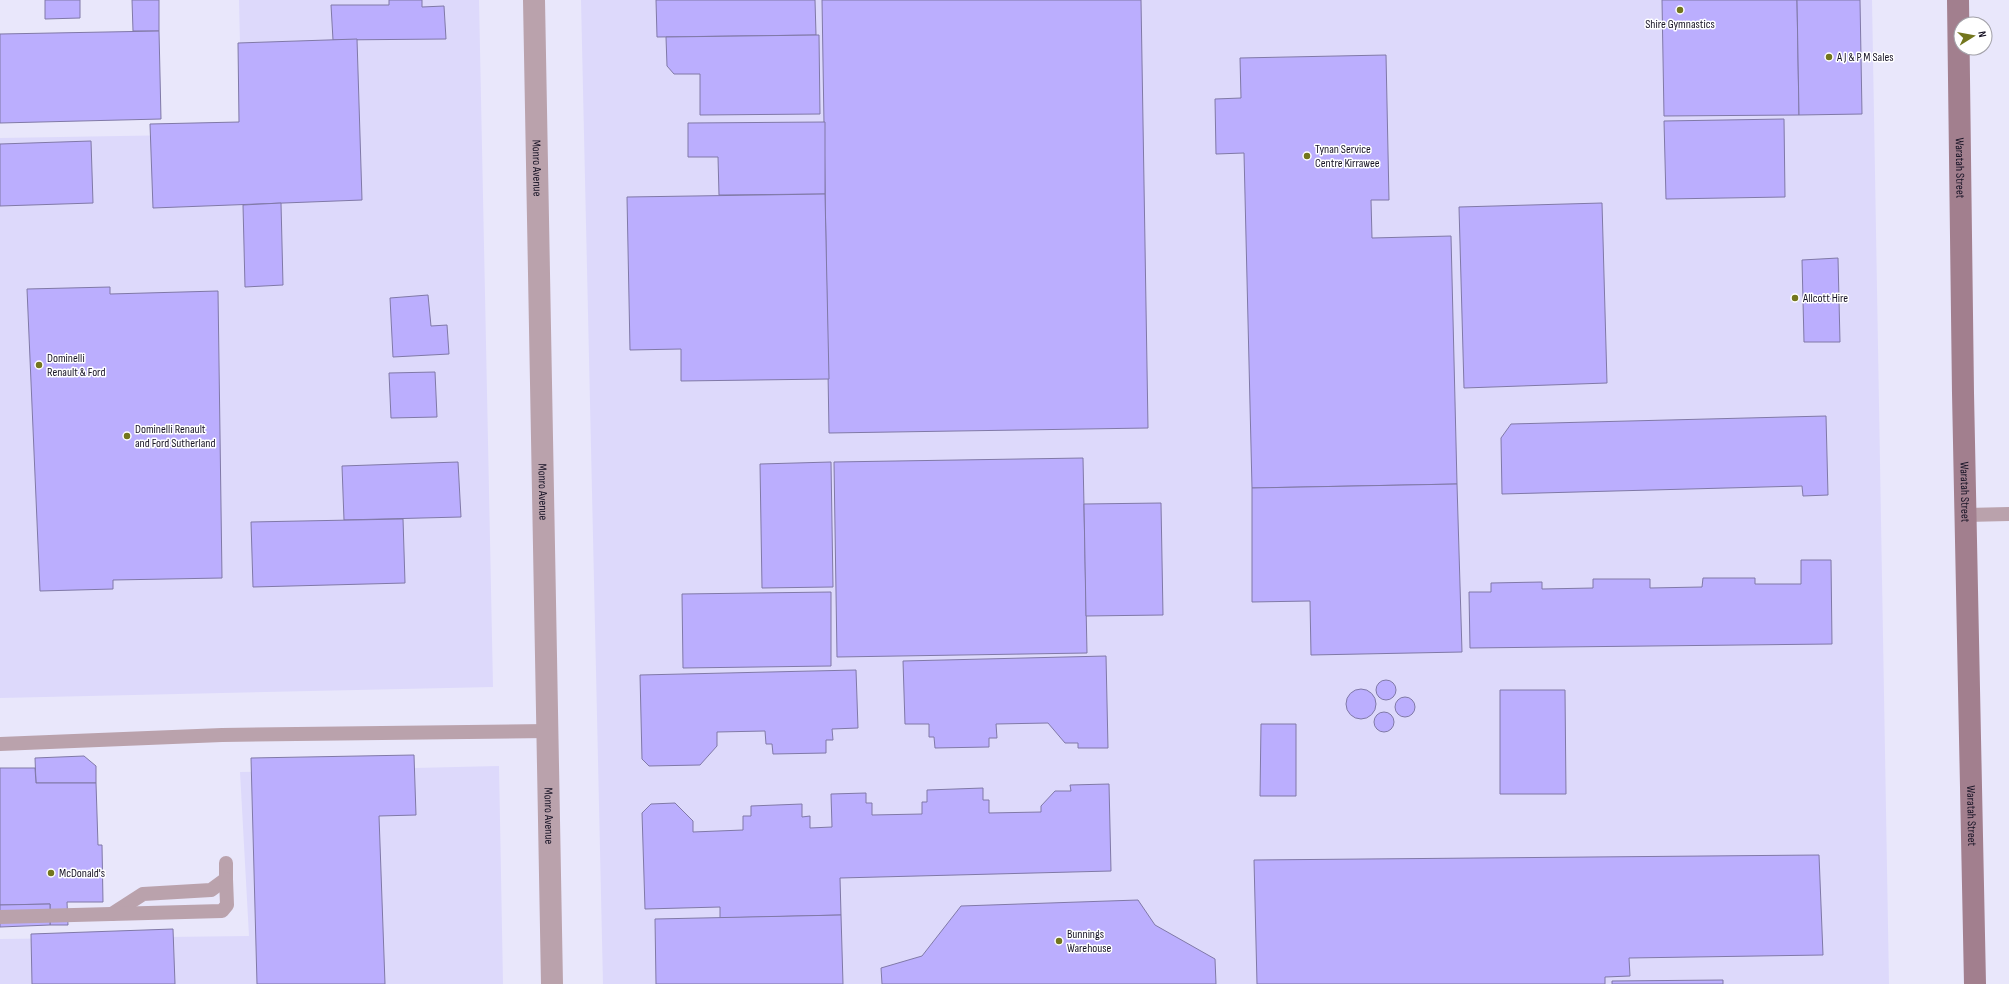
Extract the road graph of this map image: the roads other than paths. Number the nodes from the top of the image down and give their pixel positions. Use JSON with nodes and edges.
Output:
{"nodes":[{"id":1,"x":534,"y":0,"type":"edge"},
{"id":2,"x":1958,"y":0,"type":"edge"},
{"id":3,"x":2009,"y":514,"type":"edge"},
{"id":4,"x":1966,"y":515,"type":"junction"},
{"id":5,"x":548,"y":731,"type":"junction"},
{"id":6,"x":0,"y":744,"type":"edge"},
{"id":7,"x":226,"y":863,"type":"dead end"},
{"id":8,"x":226,"y":879,"type":"junction"},
{"id":9,"x":112,"y":914,"type":"junction"},
{"id":10,"x":0,"y":916,"type":"edge"},
{"id":11,"x":552,"y":984,"type":"edge"},
{"id":12,"x":1976,"y":984,"type":"edge"}],
"edges":[{"from":1,"to":5,"type":"street","name":"Monro Avenue"},
{"from":2,"to":4,"type":"street","name":"Waratah Street"},
{"from":3,"to":4,"type":"lane"},
{"from":4,"to":12,"type":"street","name":"Waratah Street"},
{"from":5,"to":6,"type":"lane"},
{"from":5,"to":11,"type":"street","name":"Monro Avenue"},
{"from":7,"to":8,"type":"lane"},
{"from":8,"to":9,"type":"lane"},
{"from":8,"to":9,"type":"lane"},
{"from":9,"to":10,"type":"lane"}]}
